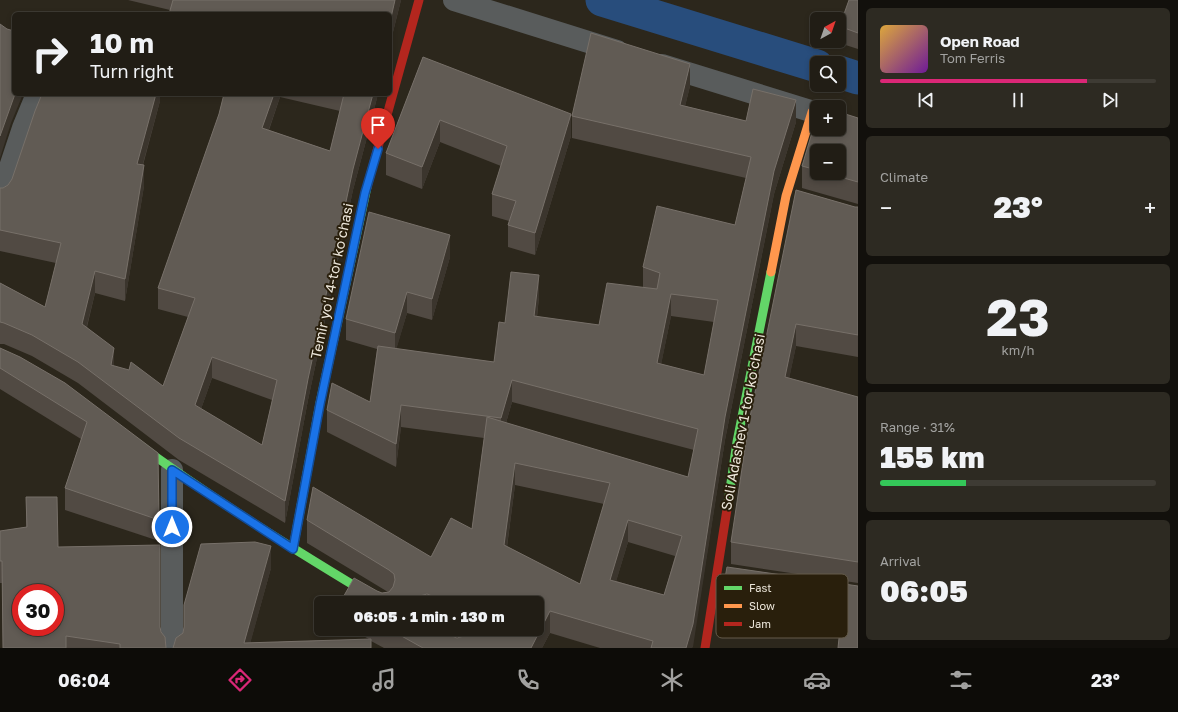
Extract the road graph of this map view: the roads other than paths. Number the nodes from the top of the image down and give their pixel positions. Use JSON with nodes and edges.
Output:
{"nodes":[{"id":1,"x":419,"y":0,"type":"edge"},
{"id":2,"x":454,"y":0,"type":"edge"},
{"id":3,"x":36,"y":96,"type":"edge"},
{"id":4,"x":810,"y":111,"type":"edge"},
{"id":5,"x":810,"y":124,"type":"edge"},
{"id":6,"x":786,"y":196,"type":"junction"},
{"id":7,"x":0,"y":197,"type":"edge"},
{"id":8,"x":808,"y":203,"type":"edge"},
{"id":9,"x":128,"y":437,"type":"edge"},
{"id":10,"x":172,"y":470,"type":"junction"},
{"id":11,"x":293,"y":549,"type":"junction"},
{"id":12,"x":716,"y":574,"type":"joint"},
{"id":13,"x":371,"y":596,"type":"edge"},
{"id":14,"x":172,"y":648,"type":"edge"},
{"id":15,"x":705,"y":648,"type":"edge"}],
"edges":[{"from":1,"to":11,"type":"street","name":"Temir yoʻl 4-tor koʻchasi"},
{"from":2,"to":4,"type":"street"},
{"from":3,"to":7,"type":"street"},
{"from":5,"to":6,"type":"street","name":"Soli Adashev 1-tor koʻchasi"},
{"from":6,"to":8,"type":"street"},
{"from":6,"to":12,"type":"street","name":"Soli Adashev 1-tor koʻchasi"},
{"from":9,"to":10,"type":"street"},
{"from":10,"to":11,"type":"street"},
{"from":10,"to":14,"type":"street"},
{"from":11,"to":13,"type":"street"},
{"from":12,"to":15,"type":"street","name":"Soli Adashev 1-tor koʻchasi"}]}
